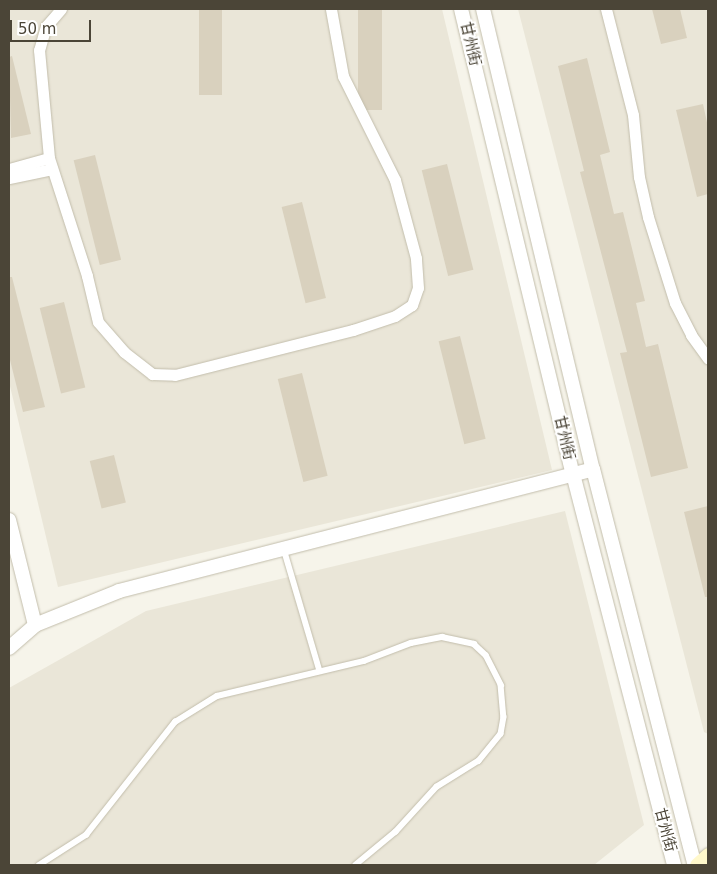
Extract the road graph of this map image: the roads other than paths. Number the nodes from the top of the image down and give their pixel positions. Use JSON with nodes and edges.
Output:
{"nodes":[{"id":1,"x":61,"y":9,"type":"edge"},
{"id":2,"x":331,"y":9,"type":"edge"},
{"id":3,"x":461,"y":9,"type":"edge"},
{"id":4,"x":483,"y":9,"type":"edge"},
{"id":5,"x":606,"y":9,"type":"edge"},
{"id":6,"x":50,"y":163,"type":"junction"},
{"id":7,"x":9,"y":169,"type":"edge"},
{"id":8,"x":9,"y":178,"type":"edge"},
{"id":9,"x":708,"y":358,"type":"edge"},
{"id":10,"x":593,"y":469,"type":"junction"},
{"id":11,"x":572,"y":474,"type":"junction"},
{"id":12,"x":9,"y":520,"type":"edge"},
{"id":13,"x":284,"y":549,"type":"junction"},
{"id":14,"x":35,"y":626,"type":"junction"},
{"id":15,"x":9,"y":648,"type":"edge"},
{"id":16,"x":320,"y":671,"type":"junction"},
{"id":17,"x":708,"y":855,"type":"edge"},
{"id":18,"x":39,"y":865,"type":"edge"},
{"id":19,"x":356,"y":865,"type":"edge"},
{"id":20,"x":674,"y":865,"type":"edge"},
{"id":21,"x":696,"y":865,"type":"edge"}],
"edges":[{"from":1,"to":6,"type":"street"},
{"from":2,"to":6,"type":"street"},
{"from":3,"to":11,"type":"street","name":"甘州街"},
{"from":4,"to":10,"type":"street","name":"甘州街"},
{"from":5,"to":9,"type":"street"},
{"from":6,"to":7,"type":"street"},
{"from":6,"to":8,"type":"street"},
{"from":10,"to":11,"type":"street"},
{"from":10,"to":21,"type":"street","name":"甘州街"},
{"from":11,"to":13,"type":"street"},
{"from":11,"to":20,"type":"street","name":"甘州街"},
{"from":12,"to":14,"type":"street"},
{"from":13,"to":14,"type":"street"},
{"from":13,"to":16,"type":"lane"},
{"from":14,"to":15,"type":"street"},
{"from":16,"to":18,"type":"lane"},
{"from":16,"to":19,"type":"lane"},
{"from":17,"to":21,"type":"main road"}]}
